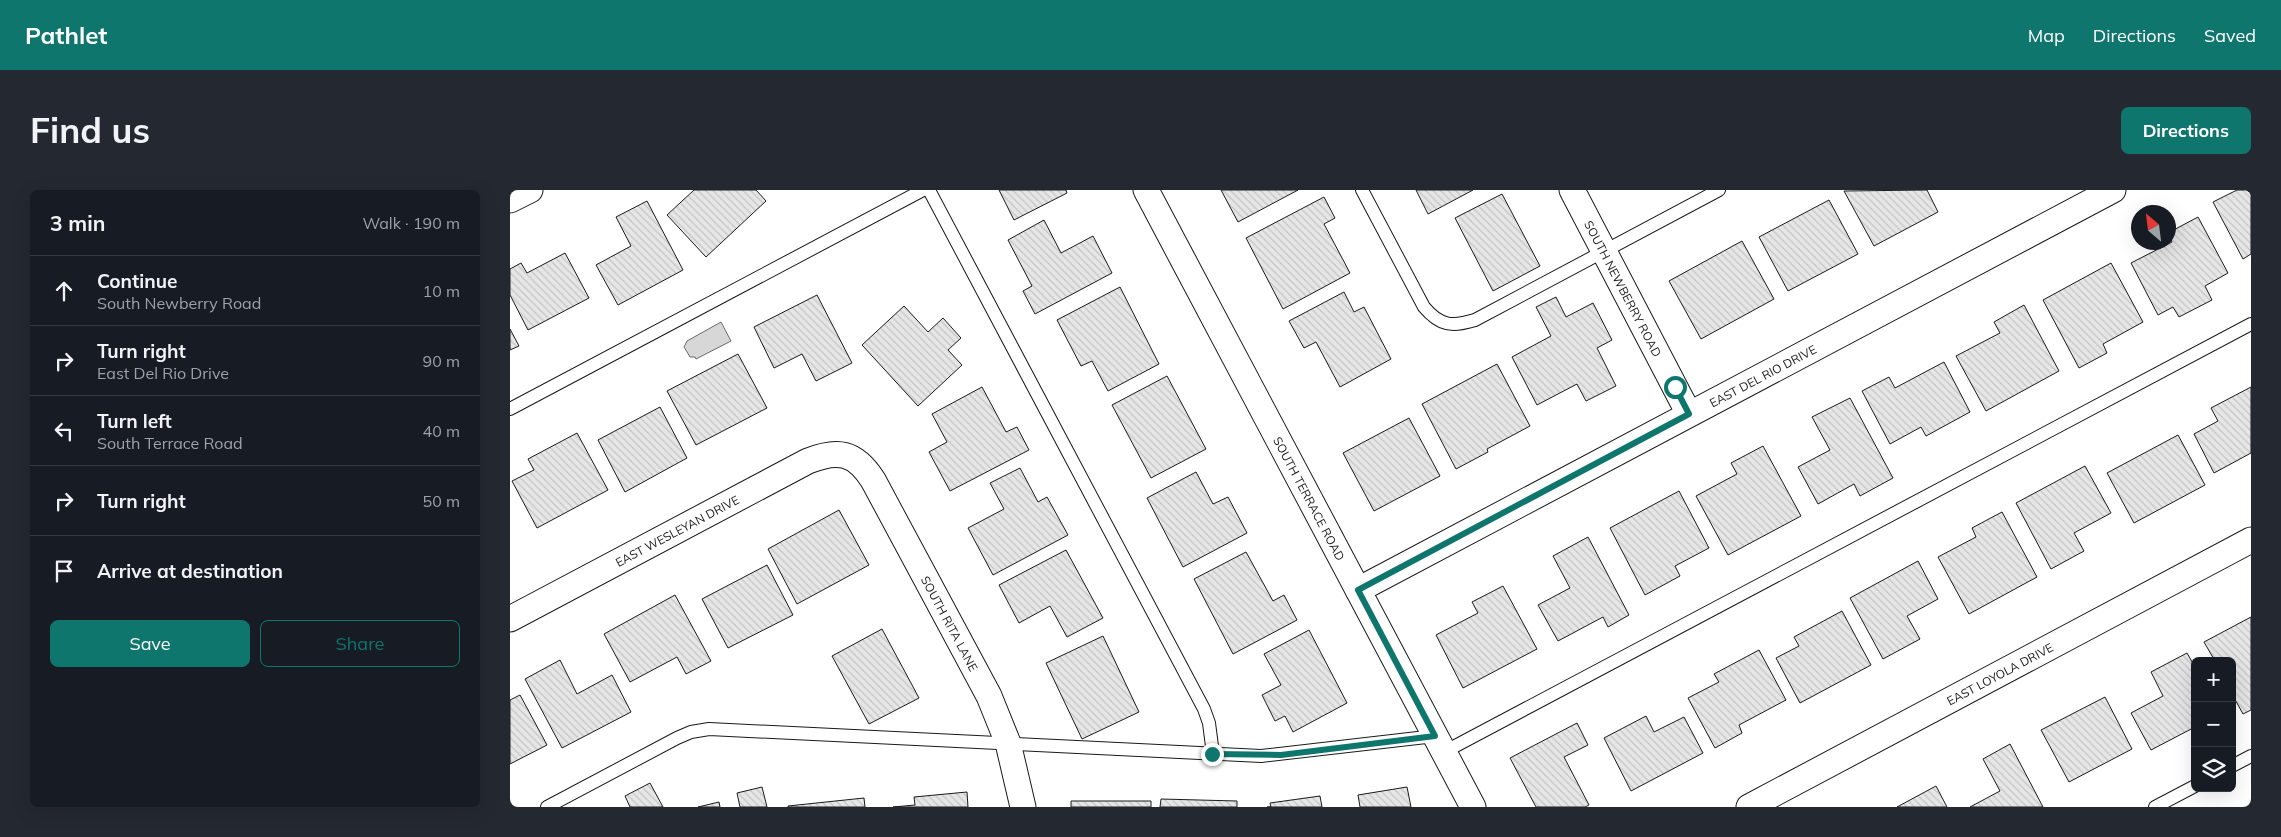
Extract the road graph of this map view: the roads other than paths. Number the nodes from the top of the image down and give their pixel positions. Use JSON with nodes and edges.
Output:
{"nodes":[{"id":1,"x":530,"y":190,"type":"edge"},
{"id":2,"x":923,"y":190,"type":"edge"},
{"id":3,"x":929,"y":190,"type":"edge"},
{"id":4,"x":1146,"y":190,"type":"edge"},
{"id":5,"x":1362,"y":190,"type":"edge"},
{"id":6,"x":1572,"y":190,"type":"edge"},
{"id":7,"x":1719,"y":190,"type":"edge"},
{"id":8,"x":2113,"y":190,"type":"edge"},
{"id":9,"x":510,"y":200,"type":"edge"},
{"id":10,"x":1604,"y":251,"type":"junction"},
{"id":11,"x":2251,"y":324,"type":"edge"},
{"id":12,"x":510,"y":409,"type":"edge"},
{"id":13,"x":1689,"y":414,"type":"junction"},
{"id":14,"x":848,"y":455,"type":"joint"},
{"id":15,"x":2251,"y":540,"type":"edge"},
{"id":16,"x":1358,"y":590,"type":"junction"},
{"id":17,"x":510,"y":619,"type":"edge"},
{"id":18,"x":1008,"y":743,"type":"junction"},
{"id":19,"x":1439,"y":744,"type":"junction"},
{"id":20,"x":1212,"y":754,"type":"junction"},
{"id":21,"x":2251,"y":756,"type":"edge"},
{"id":22,"x":2236,"y":764,"type":"edge"},
{"id":23,"x":2191,"y":788,"type":"edge"},
{"id":24,"x":547,"y":807,"type":"edge"},
{"id":25,"x":1023,"y":807,"type":"edge"},
{"id":26,"x":1473,"y":807,"type":"edge"},
{"id":27,"x":1749,"y":807,"type":"edge"},
{"id":28,"x":2155,"y":807,"type":"edge"}],
"edges":[{"from":1,"to":9,"type":"street"},
{"from":2,"to":12,"type":"lane"},
{"from":3,"to":20,"type":"lane"},
{"from":4,"to":16,"type":"street","name":"SOUTH TERRACE ROAD"},
{"from":5,"to":10,"type":"lane"},
{"from":6,"to":10,"type":"street","name":"SOUTH NEWBERRY ROAD"},
{"from":7,"to":10,"type":"lane"},
{"from":8,"to":13,"type":"street","name":"EAST DEL RIO DRIVE"},
{"from":10,"to":13,"type":"street","name":"SOUTH NEWBERRY ROAD"},
{"from":11,"to":19,"type":"lane"},
{"from":13,"to":16,"type":"street","name":"EAST DEL RIO DRIVE"},
{"from":14,"to":17,"type":"street","name":"EAST WESLEYAN DRIVE"},
{"from":14,"to":18,"type":"street","name":"SOUTH RITA LANE"},
{"from":15,"to":27,"type":"street","name":"EAST LOYOLA DRIVE"},
{"from":16,"to":19,"type":"street","name":"SOUTH TERRACE ROAD"},
{"from":18,"to":20,"type":"lane"},
{"from":18,"to":24,"type":"lane"},
{"from":18,"to":25,"type":"street","name":"SOUTH RITA LANE"},
{"from":19,"to":20,"type":"lane"},
{"from":19,"to":26,"type":"street","name":"SOUTH TERRACE ROAD"},
{"from":21,"to":22,"type":"lane"},
{"from":23,"to":28,"type":"lane"}]}
